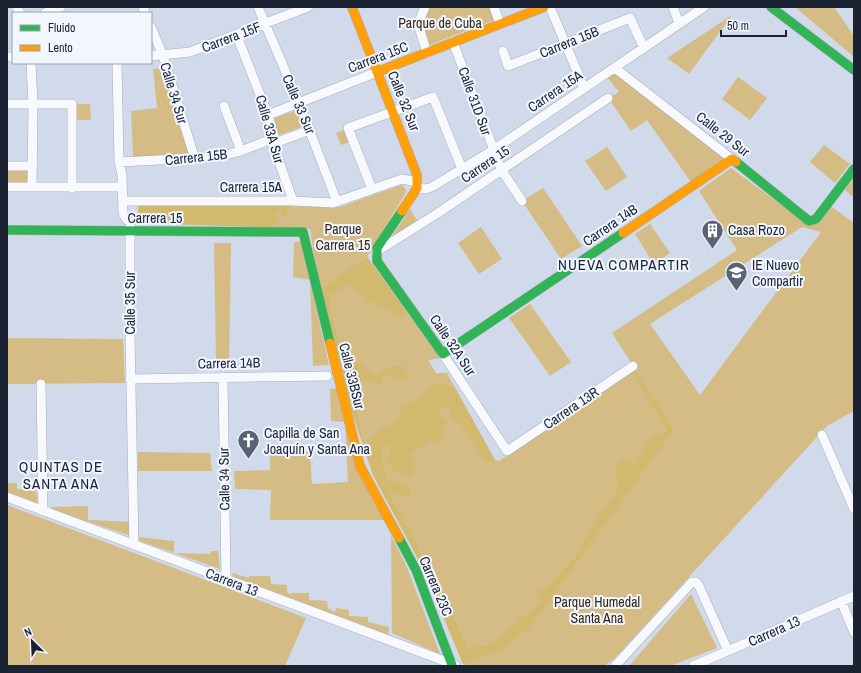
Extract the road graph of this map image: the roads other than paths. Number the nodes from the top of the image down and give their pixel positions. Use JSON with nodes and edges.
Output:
{"nodes":[{"id":1,"x":59,"y":7,"type":"edge"},
{"id":2,"x":258,"y":7,"type":"edge"},
{"id":3,"x":308,"y":7,"type":"edge"},
{"id":4,"x":425,"y":7,"type":"edge"},
{"id":5,"x":494,"y":7,"type":"edge"},
{"id":6,"x":544,"y":7,"type":"edge"},
{"id":7,"x":550,"y":7,"type":"edge"},
{"id":8,"x":673,"y":7,"type":"edge"},
{"id":9,"x":704,"y":7,"type":"edge"},
{"id":10,"x":772,"y":7,"type":"edge"},
{"id":11,"x":352,"y":8,"type":"edge"},
{"id":12,"x":47,"y":12,"type":"edge"},
{"id":13,"x":679,"y":23,"type":"junction"},
{"id":14,"x":265,"y":24,"type":"junction"},
{"id":15,"x":500,"y":24,"type":"junction"},
{"id":16,"x":152,"y":29,"type":"edge"},
{"id":17,"x":237,"y":36,"type":"junction"},
{"id":18,"x":453,"y":42,"type":"junction"},
{"id":19,"x":565,"y":44,"type":"junction"},
{"id":20,"x":644,"y":48,"type":"junction"},
{"id":21,"x":503,"y":50,"type":"dead end"},
{"id":22,"x":428,"y":52,"type":"junction"},
{"id":23,"x":152,"y":56,"type":"edge"},
{"id":24,"x":163,"y":56,"type":"junction"},
{"id":25,"x":31,"y":64,"type":"edge"},
{"id":26,"x":118,"y":64,"type":"edge"},
{"id":27,"x":615,"y":68,"type":"junction"},
{"id":28,"x":854,"y":70,"type":"edge"},
{"id":29,"x":377,"y":72,"type":"junction"},
{"id":30,"x":584,"y":88,"type":"junction"},
{"id":31,"x":608,"y":98,"type":"dead end"},
{"id":32,"x":299,"y":103,"type":"junction"},
{"id":33,"x":7,"y":104,"type":"edge"},
{"id":34,"x":33,"y":104,"type":"junction"},
{"id":35,"x":224,"y":106,"type":"dead end"},
{"id":36,"x":392,"y":111,"type":"junction"},
{"id":37,"x":268,"y":115,"type":"junction"},
{"id":38,"x":310,"y":130,"type":"junction"},
{"id":39,"x":272,"y":141,"type":"junction"},
{"id":40,"x":493,"y":150,"type":"junction"},
{"id":41,"x":241,"y":151,"type":"junction"},
{"id":42,"x":732,"y":158,"type":"junction"},
{"id":43,"x":195,"y":159,"type":"junction"},
{"id":44,"x":119,"y":162,"type":"junction"},
{"id":45,"x":7,"y":166,"type":"edge"},
{"id":46,"x":33,"y":166,"type":"junction"},
{"id":47,"x":462,"y":169,"type":"junction"},
{"id":48,"x":501,"y":169,"type":"junction"},
{"id":49,"x":854,"y":169,"type":"edge"},
{"id":50,"x":417,"y":185,"type":"junction"},
{"id":51,"x":7,"y":187,"type":"edge"},
{"id":52,"x":32,"y":187,"type":"junction"},
{"id":53,"x":122,"y":187,"type":"junction"},
{"id":54,"x":72,"y":188,"type":"junction"},
{"id":55,"x":372,"y":189,"type":"junction"},
{"id":56,"x":123,"y":201,"type":"junction"},
{"id":57,"x":293,"y":201,"type":"junction"},
{"id":58,"x":522,"y":201,"type":"dead end"},
{"id":59,"x":337,"y":202,"type":"junction"},
{"id":60,"x":7,"y":230,"type":"edge"},
{"id":61,"x":129,"y":232,"type":"junction"},
{"id":62,"x":303,"y":232,"type":"joint"},
{"id":63,"x":376,"y":254,"type":"junction"},
{"id":64,"x":443,"y":354,"type":"junction"},
{"id":65,"x":633,"y":366,"type":"dead end"},
{"id":66,"x":327,"y":376,"type":"dead end"},
{"id":67,"x":223,"y":377,"type":"junction"},
{"id":68,"x":130,"y":379,"type":"junction"},
{"id":69,"x":41,"y":384,"type":"dead end"},
{"id":70,"x":822,"y":435,"type":"dead end"},
{"id":71,"x":507,"y":450,"type":"joint"},
{"id":72,"x":7,"y":497,"type":"edge"},
{"id":73,"x":854,"y":509,"type":"edge"},
{"id":74,"x":43,"y":511,"type":"junction"},
{"id":75,"x":389,"y":521,"type":"joint"},
{"id":76,"x":134,"y":545,"type":"junction"},
{"id":77,"x":226,"y":580,"type":"junction"},
{"id":78,"x":854,"y":596,"type":"edge"},
{"id":79,"x":841,"y":601,"type":"junction"},
{"id":80,"x":854,"y":632,"type":"edge"},
{"id":81,"x":728,"y":651,"type":"junction"},
{"id":82,"x":455,"y":665,"type":"edge"},
{"id":83,"x":615,"y":666,"type":"edge"},
{"id":84,"x":693,"y":666,"type":"edge"}],
"edges":[{"from":1,"to":12,"type":"street"},
{"from":2,"to":14,"type":"street","name":"Calle 33 Sur"},
{"from":3,"to":14,"type":"street","name":"Carrera 15F"},
{"from":4,"to":22,"type":"street"},
{"from":5,"to":15,"type":"street"},
{"from":6,"to":15,"type":"street","name":"Carrera 15C"},
{"from":7,"to":19,"type":"street"},
{"from":8,"to":13,"type":"street"},
{"from":9,"to":13,"type":"street","name":"Carrera 15A"},
{"from":10,"to":28,"type":"street"},
{"from":11,"to":29,"type":"street","name":"Calle 32 Sur"},
{"from":13,"to":20,"type":"street","name":"Carrera 15A"},
{"from":14,"to":17,"type":"street","name":"Carrera 15F"},
{"from":14,"to":32,"type":"street","name":"Calle 33 Sur"},
{"from":15,"to":18,"type":"street","name":"Carrera 15C"},
{"from":16,"to":24,"type":"street","name":"Calle 34 Sur"},
{"from":17,"to":24,"type":"street","name":"Carrera 15F"},
{"from":17,"to":37,"type":"street","name":"Calle 33A Sur"},
{"from":18,"to":22,"type":"street","name":"Carrera 15C"},
{"from":18,"to":40,"type":"street","name":"Calle 31D Sur"},
{"from":19,"to":20,"type":"street","name":"Carrera 15B"},
{"from":19,"to":21,"type":"street","name":"Carrera 15B"},
{"from":19,"to":30,"type":"street"},
{"from":20,"to":27,"type":"street","name":"Carrera 15A"},
{"from":22,"to":29,"type":"street","name":"Carrera 15C"},
{"from":23,"to":24,"type":"street","name":"Carrera 15F"},
{"from":24,"to":43,"type":"street","name":"Calle 34 Sur"},
{"from":25,"to":34,"type":"street"},
{"from":26,"to":44,"type":"street","name":"Calle 35 Sur"},
{"from":27,"to":30,"type":"street","name":"Carrera 15A"},
{"from":27,"to":42,"type":"street","name":"Calle 29 Sur"},
{"from":29,"to":32,"type":"street","name":"Carrera 15C"},
{"from":29,"to":36,"type":"street","name":"Calle 32 Sur"},
{"from":30,"to":40,"type":"street","name":"Carrera 15A"},
{"from":31,"to":48,"type":"street","name":"Carrera 15"},
{"from":32,"to":37,"type":"street","name":"Carrera 15C"},
{"from":32,"to":38,"type":"street","name":"Calle 33 Sur"},
{"from":33,"to":34,"type":"street"},
{"from":34,"to":46,"type":"street"},
{"from":34,"to":54,"type":"street"},
{"from":35,"to":41,"type":"street"},
{"from":36,"to":47,"type":"street"},
{"from":36,"to":50,"type":"street","name":"Calle 32 Sur"},
{"from":36,"to":55,"type":"street"},
{"from":37,"to":39,"type":"street","name":"Calle 33A Sur"},
{"from":38,"to":39,"type":"street","name":"Carrera 15B"},
{"from":38,"to":59,"type":"street","name":"Calle 33 Sur"},
{"from":39,"to":41,"type":"street","name":"Carrera 15B"},
{"from":39,"to":57,"type":"street","name":"Calle 33A Sur"},
{"from":40,"to":47,"type":"street","name":"Carrera 15A"},
{"from":40,"to":48,"type":"street","name":"Calle 31D Sur"},
{"from":41,"to":43,"type":"street","name":"Carrera 15B"},
{"from":42,"to":49,"type":"street","name":"Calle 29 Sur"},
{"from":42,"to":64,"type":"street","name":"Carrera 14B"},
{"from":43,"to":44,"type":"street","name":"Carrera 15B"},
{"from":44,"to":53,"type":"street","name":"Calle 35 Sur"},
{"from":45,"to":46,"type":"street"},
{"from":46,"to":52,"type":"street"},
{"from":47,"to":50,"type":"street","name":"Carrera 15A"},
{"from":48,"to":58,"type":"street","name":"Calle 31D Sur"},
{"from":48,"to":63,"type":"street","name":"Carrera 15"},
{"from":50,"to":55,"type":"street","name":"Carrera 15A"},
{"from":50,"to":63,"type":"street"},
{"from":51,"to":52,"type":"street"},
{"from":52,"to":54,"type":"street"},
{"from":53,"to":54,"type":"street"},
{"from":53,"to":56,"type":"street","name":"Calle 35 Sur"},
{"from":55,"to":59,"type":"street","name":"Carrera 15A"},
{"from":56,"to":57,"type":"street","name":"Carrera 15A"},
{"from":56,"to":61,"type":"street","name":"Calle 35 Sur"},
{"from":57,"to":59,"type":"street","name":"Carrera 15A"},
{"from":60,"to":61,"type":"street","name":"Carrera 15"},
{"from":61,"to":62,"type":"street","name":"Carrera 15"},
{"from":61,"to":68,"type":"street","name":"Calle 35 Sur"},
{"from":62,"to":75,"type":"street","name":"Calle 33BSur"},
{"from":63,"to":64,"type":"street","name":"Calle 32A Sur"},
{"from":64,"to":71,"type":"street","name":"Calle 32A Sur"},
{"from":65,"to":71,"type":"street","name":"Carrera 13R"},
{"from":66,"to":67,"type":"street","name":"Carrera 14B"},
{"from":67,"to":68,"type":"street","name":"Carrera 14B"},
{"from":67,"to":77,"type":"street","name":"Calle 34 Sur"},
{"from":68,"to":76,"type":"street","name":"Calle 35 Sur"},
{"from":69,"to":74,"type":"street"},
{"from":70,"to":73,"type":"street"},
{"from":72,"to":74,"type":"street","name":"Carrera 13"},
{"from":74,"to":76,"type":"street","name":"Carrera 13"},
{"from":75,"to":82,"type":"street","name":"Carrera 23C"},
{"from":76,"to":77,"type":"street","name":"Carrera 13"},
{"from":77,"to":82,"type":"street","name":"Carrera 13"},
{"from":78,"to":79,"type":"street","name":"Carrera 13"},
{"from":79,"to":80,"type":"street"},
{"from":79,"to":81,"type":"street","name":"Carrera 13"},
{"from":81,"to":83,"type":"street"},
{"from":81,"to":84,"type":"street","name":"Carrera 13"}]}
